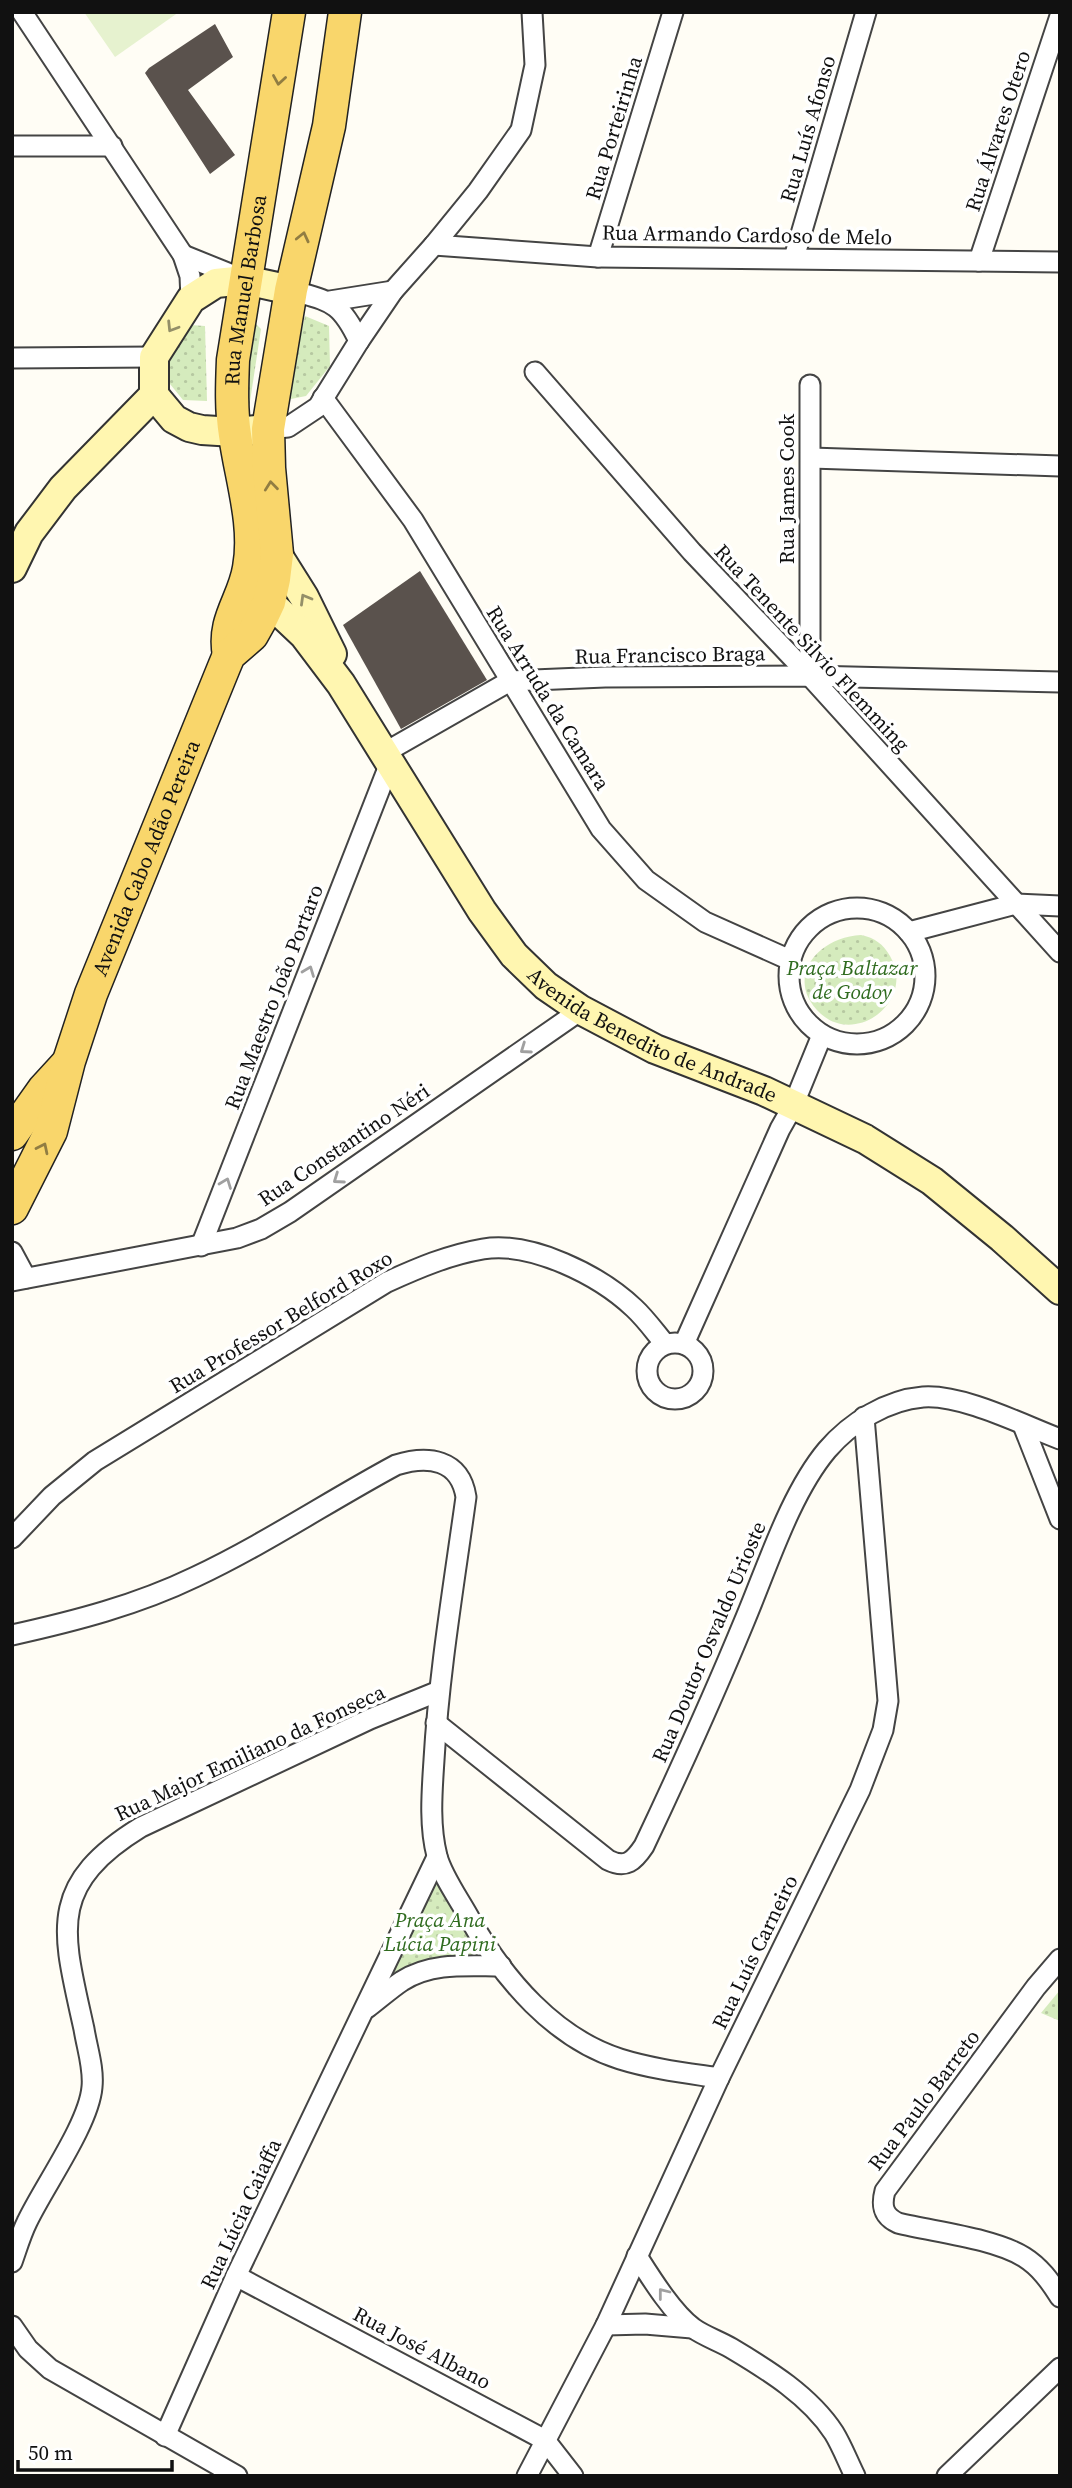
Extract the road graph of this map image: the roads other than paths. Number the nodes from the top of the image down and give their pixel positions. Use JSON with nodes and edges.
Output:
{"nodes":[{"id":1,"x":22,"y":12,"type":"edge"},
{"id":2,"x":289,"y":12,"type":"edge"},
{"id":3,"x":345,"y":12,"type":"edge"},
{"id":4,"x":532,"y":12,"type":"edge"},
{"id":5,"x":673,"y":12,"type":"edge"},
{"id":6,"x":866,"y":12,"type":"edge"},
{"id":7,"x":1060,"y":16,"type":"edge"},
{"id":8,"x":12,"y":146,"type":"edge"},
{"id":9,"x":112,"y":146,"type":"junction"},
{"id":10,"x":434,"y":245,"type":"junction"},
{"id":11,"x":183,"y":255,"type":"junction"},
{"id":12,"x":598,"y":257,"type":"junction"},
{"id":13,"x":794,"y":258,"type":"junction"},
{"id":14,"x":979,"y":261,"type":"junction"},
{"id":15,"x":1060,"y":262,"type":"edge"},
{"id":16,"x":245,"y":280,"type":"junction"},
{"id":17,"x":291,"y":290,"type":"junction"},
{"id":18,"x":393,"y":291,"type":"junction"},
{"id":19,"x":191,"y":299,"type":"junction"},
{"id":20,"x":330,"y":301,"type":"junction"},
{"id":21,"x":359,"y":341,"type":"junction"},
{"id":22,"x":154,"y":357,"type":"junction"},
{"id":23,"x":12,"y":358,"type":"edge"},
{"id":24,"x":535,"y":372,"type":"dead end"},
{"id":25,"x":810,"y":385,"type":"dead end"},
{"id":26,"x":154,"y":396,"type":"junction"},
{"id":27,"x":323,"y":398,"type":"junction"},
{"id":28,"x":268,"y":429,"type":"junction"},
{"id":29,"x":234,"y":432,"type":"junction"},
{"id":30,"x":811,"y":458,"type":"junction"},
{"id":31,"x":1060,"y":466,"type":"edge"},
{"id":32,"x":277,"y":554,"type":"junction"},
{"id":33,"x":12,"y":568,"type":"edge"},
{"id":34,"x":249,"y":570,"type":"junction"},
{"id":35,"x":269,"y":602,"type":"junction"},
{"id":36,"x":229,"y":655,"type":"junction"},
{"id":37,"x":810,"y":676,"type":"junction"},
{"id":38,"x":510,"y":681,"type":"junction"},
{"id":39,"x":1060,"y":682,"type":"edge"},
{"id":40,"x":341,"y":684,"type":"junction"},
{"id":41,"x":387,"y":758,"type":"junction"},
{"id":42,"x":1016,"y":904,"type":"junction"},
{"id":43,"x":1060,"y":906,"type":"edge"},
{"id":44,"x":909,"y":932,"type":"junction"},
{"id":45,"x":1060,"y":951,"type":"edge"},
{"id":46,"x":790,"y":960,"type":"junction"},
{"id":47,"x":581,"y":1010,"type":"junction"},
{"id":48,"x":822,"y":1035,"type":"junction"},
{"id":49,"x":69,"y":1061,"type":"junction"},
{"id":50,"x":793,"y":1106,"type":"junction"},
{"id":51,"x":12,"y":1134,"type":"edge"},
{"id":52,"x":12,"y":1209,"type":"edge"},
{"id":53,"x":201,"y":1246,"type":"junction"},
{"id":54,"x":12,"y":1252,"type":"edge"},
{"id":55,"x":19,"y":1279,"type":"edge"},
{"id":56,"x":1060,"y":1290,"type":"edge"},
{"id":57,"x":864,"y":1417,"type":"junction"},
{"id":58,"x":1023,"y":1425,"type":"junction"},
{"id":59,"x":1060,"y":1439,"type":"edge"},
{"id":60,"x":1060,"y":1519,"type":"edge"},
{"id":61,"x":12,"y":1538,"type":"edge"},
{"id":62,"x":12,"y":1635,"type":"edge"},
{"id":63,"x":439,"y":1691,"type":"junction"},
{"id":64,"x":436,"y":1723,"type":"junction"},
{"id":65,"x":437,"y":1857,"type":"junction"},
{"id":66,"x":1060,"y":1959,"type":"edge"},
{"id":67,"x":500,"y":1966,"type":"junction"},
{"id":68,"x":360,"y":2013,"type":"junction"},
{"id":69,"x":719,"y":2078,"type":"junction"},
{"id":70,"x":637,"y":2256,"type":"junction"},
{"id":71,"x":12,"y":2262,"type":"edge"},
{"id":72,"x":236,"y":2276,"type":"junction"},
{"id":73,"x":1060,"y":2297,"type":"edge"},
{"id":74,"x":606,"y":2325,"type":"junction"},
{"id":75,"x":12,"y":2326,"type":"edge"},
{"id":76,"x":692,"y":2328,"type":"junction"},
{"id":77,"x":1060,"y":2368,"type":"edge"},
{"id":78,"x":165,"y":2436,"type":"junction"},
{"id":79,"x":545,"y":2440,"type":"junction"},
{"id":80,"x":237,"y":2476,"type":"edge"},
{"id":81,"x":527,"y":2476,"type":"edge"},
{"id":82,"x":573,"y":2476,"type":"edge"},
{"id":83,"x":855,"y":2476,"type":"edge"},
{"id":84,"x":947,"y":2476,"type":"edge"}],
"edges":[{"from":1,"to":9,"type":"street"},
{"from":2,"to":16,"type":"main road","name":"Rua Manuel Barbosa","one_way":true},
{"from":17,"to":3,"type":"main road","name":"Rua Manuel Barbosa","one_way":true},
{"from":4,"to":10,"type":"street"},
{"from":5,"to":12,"type":"street","name":"Rua Porteirinha"},
{"from":6,"to":13,"type":"street","name":"Rua Luís Afonso"},
{"from":7,"to":14,"type":"street","name":"Rua Álvares Otero"},
{"from":8,"to":9,"type":"street"},
{"from":9,"to":11,"type":"street"},
{"from":10,"to":12,"type":"street","name":"Rua Armando Cardoso de Melo"},
{"from":10,"to":18,"type":"street"},
{"from":11,"to":16,"type":"street"},
{"from":11,"to":19,"type":"street"},
{"from":12,"to":13,"type":"street","name":"Rua Armando Cardoso de Melo"},
{"from":13,"to":14,"type":"street","name":"Rua Armando Cardoso de Melo"},
{"from":14,"to":15,"type":"street","name":"Rua Armando Cardoso de Melo"},
{"from":16,"to":17,"type":"main road"},
{"from":16,"to":19,"type":"main road"},
{"from":16,"to":29,"type":"main road","name":"Rua Manuel Barbosa"},
{"from":17,"to":20,"type":"street"},
{"from":17,"to":28,"type":"main road","name":"Rua Manuel Barbosa"},
{"from":18,"to":20,"type":"street"},
{"from":18,"to":21,"type":"street"},
{"from":19,"to":22,"type":"main road","one_way":true},
{"from":20,"to":21,"type":"street"},
{"from":21,"to":27,"type":"street"},
{"from":22,"to":23,"type":"street"},
{"from":22,"to":26,"type":"main road"},
{"from":24,"to":37,"type":"street","name":"Rua Tenente Silvio Flemming"},
{"from":25,"to":30,"type":"street","name":"Rua James Cook"},
{"from":26,"to":29,"type":"main road"},
{"from":26,"to":33,"type":"main road"},
{"from":27,"to":28,"type":"street"},
{"from":27,"to":38,"type":"street","name":"Rua Arruda da Camara"},
{"from":28,"to":29,"type":"main road"},
{"from":32,"to":28,"type":"main road","name":"Rua Manuel Barbosa","one_way":true},
{"from":29,"to":34,"type":"main road","name":"Rua Manuel Barbosa"},
{"from":30,"to":31,"type":"street"},
{"from":30,"to":37,"type":"street","name":"Rua James Cook"},
{"from":32,"to":35,"type":"main road","name":"Avenida Cabo Adão Pereira"},
{"from":40,"to":32,"type":"main road","name":"Avenida Benedito de Andrade","one_way":true},
{"from":34,"to":35,"type":"main road"},
{"from":34,"to":36,"type":"main road","name":"Avenida Cabo Adão Pereira"},
{"from":35,"to":36,"type":"main road","name":"Avenida Cabo Adão Pereira"},
{"from":35,"to":40,"type":"main road","name":"Avenida Benedito de Andrade"},
{"from":36,"to":49,"type":"main road","name":"Avenida Cabo Adão Pereira"},
{"from":37,"to":38,"type":"street","name":"Rua Francisco Braga"},
{"from":37,"to":39,"type":"street","name":"Rua Francisco Braga"},
{"from":37,"to":42,"type":"street","name":"Rua Tenente Silvio Flemming"},
{"from":38,"to":41,"type":"street","name":"Rua Francisco Braga"},
{"from":38,"to":46,"type":"street","name":"Rua Arruda da Camara"},
{"from":40,"to":41,"type":"main road","name":"Avenida Benedito de Andrade"},
{"from":41,"to":47,"type":"main road","name":"Avenida Benedito de Andrade"},
{"from":53,"to":41,"type":"street","name":"Rua Maestro João Portaro","one_way":true},
{"from":42,"to":43,"type":"street"},
{"from":42,"to":44,"type":"street"},
{"from":42,"to":45,"type":"street","name":"Rua Tenente Silvio Flemming"},
{"from":44,"to":46,"type":"street"},
{"from":44,"to":48,"type":"street"},
{"from":46,"to":48,"type":"street"},
{"from":47,"to":50,"type":"main road","name":"Avenida Benedito de Andrade"},
{"from":47,"to":53,"type":"street","name":"Rua Constantino Néri","one_way":true},
{"from":48,"to":50,"type":"street"},
{"from":49,"to":51,"type":"main road","name":"Avenida Cabo Adão Pereira"},
{"from":52,"to":49,"type":"main road","name":"Avenida Cabo Adão Pereira","one_way":true},
{"from":50,"to":56,"type":"main road","name":"Avenida Benedito de Andrade"},
{"from":50,"to":61,"type":"street","name":"Rua Professor Belford Roxo"},
{"from":53,"to":55,"type":"street","name":"Rua Constantino Néri"},
{"from":54,"to":55,"type":"street","name":"Rua Constantino Néri"},
{"from":57,"to":58,"type":"street","name":"Rua Doutor Osvaldo Urioste"},
{"from":57,"to":64,"type":"street","name":"Rua Doutor Osvaldo Urioste"},
{"from":57,"to":69,"type":"street","name":"Rua Luís Carneiro"},
{"from":58,"to":59,"type":"street","name":"Rua Doutor Osvaldo Urioste"},
{"from":58,"to":60,"type":"street"},
{"from":62,"to":63,"type":"street"},
{"from":63,"to":64,"type":"street"},
{"from":63,"to":71,"type":"street","name":"Rua Major Emiliano da Fonseca"},
{"from":64,"to":65,"type":"street"},
{"from":65,"to":67,"type":"street"},
{"from":65,"to":68,"type":"street","name":"Rua Lúcia Caiaffa"},
{"from":66,"to":73,"type":"street","name":"Rua Paulo Barreto"},
{"from":67,"to":68,"type":"street","name":"Rua Lúcia Caiaffa"},
{"from":67,"to":69,"type":"street"},
{"from":68,"to":72,"type":"street","name":"Rua Lúcia Caiaffa"},
{"from":69,"to":70,"type":"street","name":"Rua Luís Carneiro"},
{"from":70,"to":74,"type":"street","name":"Rua Luís Carneiro"},
{"from":76,"to":70,"type":"street","one_way":true},
{"from":72,"to":78,"type":"street","name":"Rua Lúcia Caiaffa"},
{"from":72,"to":79,"type":"street","name":"Rua José Albano"},
{"from":74,"to":76,"type":"street"},
{"from":74,"to":79,"type":"street","name":"Rua Luís Carneiro"},
{"from":75,"to":78,"type":"street"},
{"from":76,"to":83,"type":"street"},
{"from":77,"to":84,"type":"street"},
{"from":78,"to":80,"type":"street"},
{"from":79,"to":81,"type":"street","name":"Rua Luís Carneiro"},
{"from":79,"to":82,"type":"street","name":"Rua José Albano"}]}
